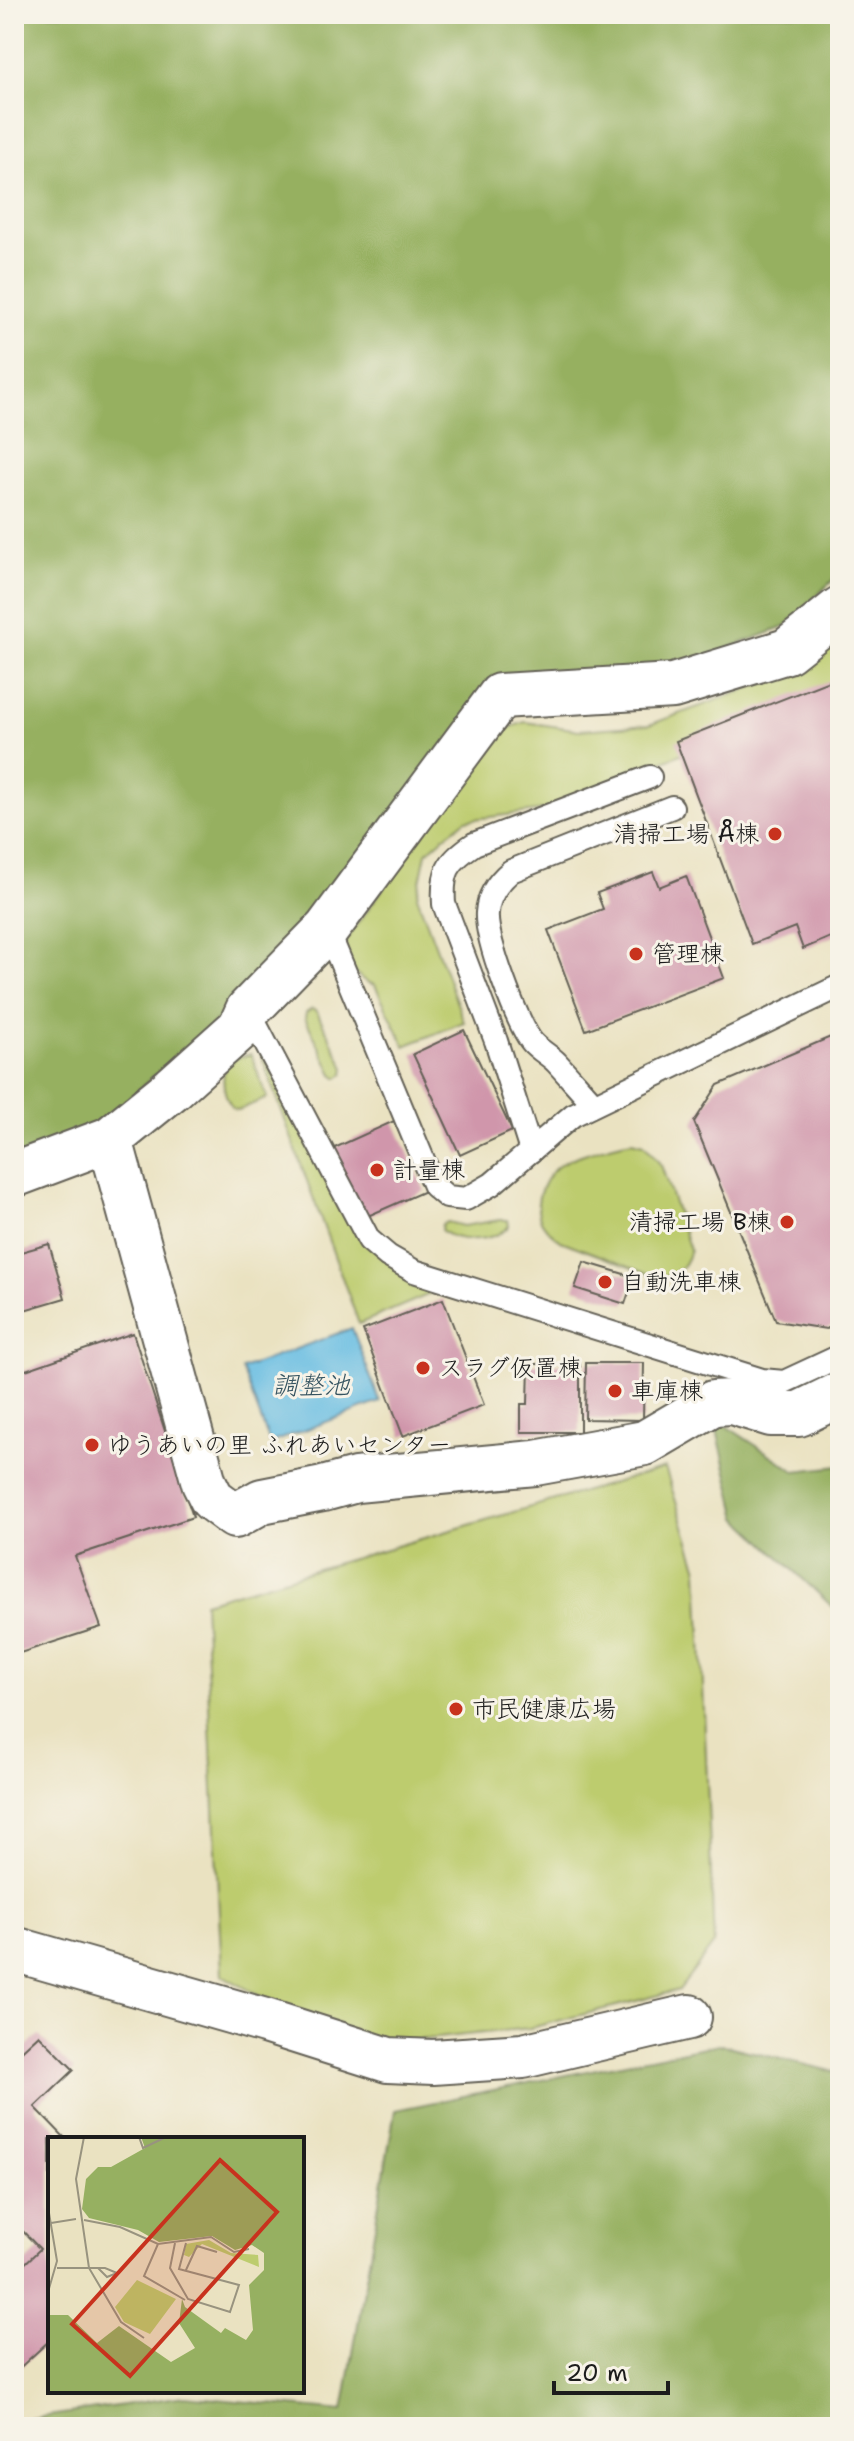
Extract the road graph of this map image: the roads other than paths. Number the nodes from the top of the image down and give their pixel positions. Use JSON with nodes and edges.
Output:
{"nodes":[{"id":1,"x":840,"y":609,"type":"edge"},
{"id":2,"x":650,"y":777,"type":"dead end"},
{"id":3,"x":672,"y":807,"type":"dead end"},
{"id":4,"x":327,"y":929,"type":"junction"},
{"id":5,"x":840,"y":986,"type":"edge"},
{"id":6,"x":248,"y":1010,"type":"junction"},
{"id":7,"x":594,"y":1104,"type":"junction"},
{"id":8,"x":110,"y":1139,"type":"junction"},
{"id":9,"x":531,"y":1151,"type":"junction"},
{"id":10,"x":14,"y":1175,"type":"edge"},
{"id":11,"x":840,"y":1356,"type":"edge"},
{"id":12,"x":840,"y":1394,"type":"edge"},
{"id":13,"x":14,"y":1949,"type":"edge"},
{"id":14,"x":689,"y":2017,"type":"dead end"}],
"edges":[{"from":1,"to":4,"type":"street"},
{"from":2,"to":9,"type":"lane"},
{"from":3,"to":7,"type":"lane"},
{"from":4,"to":6,"type":"street"},
{"from":4,"to":9,"type":"lane"},
{"from":5,"to":7,"type":"lane"},
{"from":6,"to":8,"type":"street"},
{"from":6,"to":11,"type":"lane"},
{"from":7,"to":9,"type":"lane"},
{"from":8,"to":10,"type":"street"},
{"from":8,"to":12,"type":"street"},
{"from":13,"to":14,"type":"street"}]}
